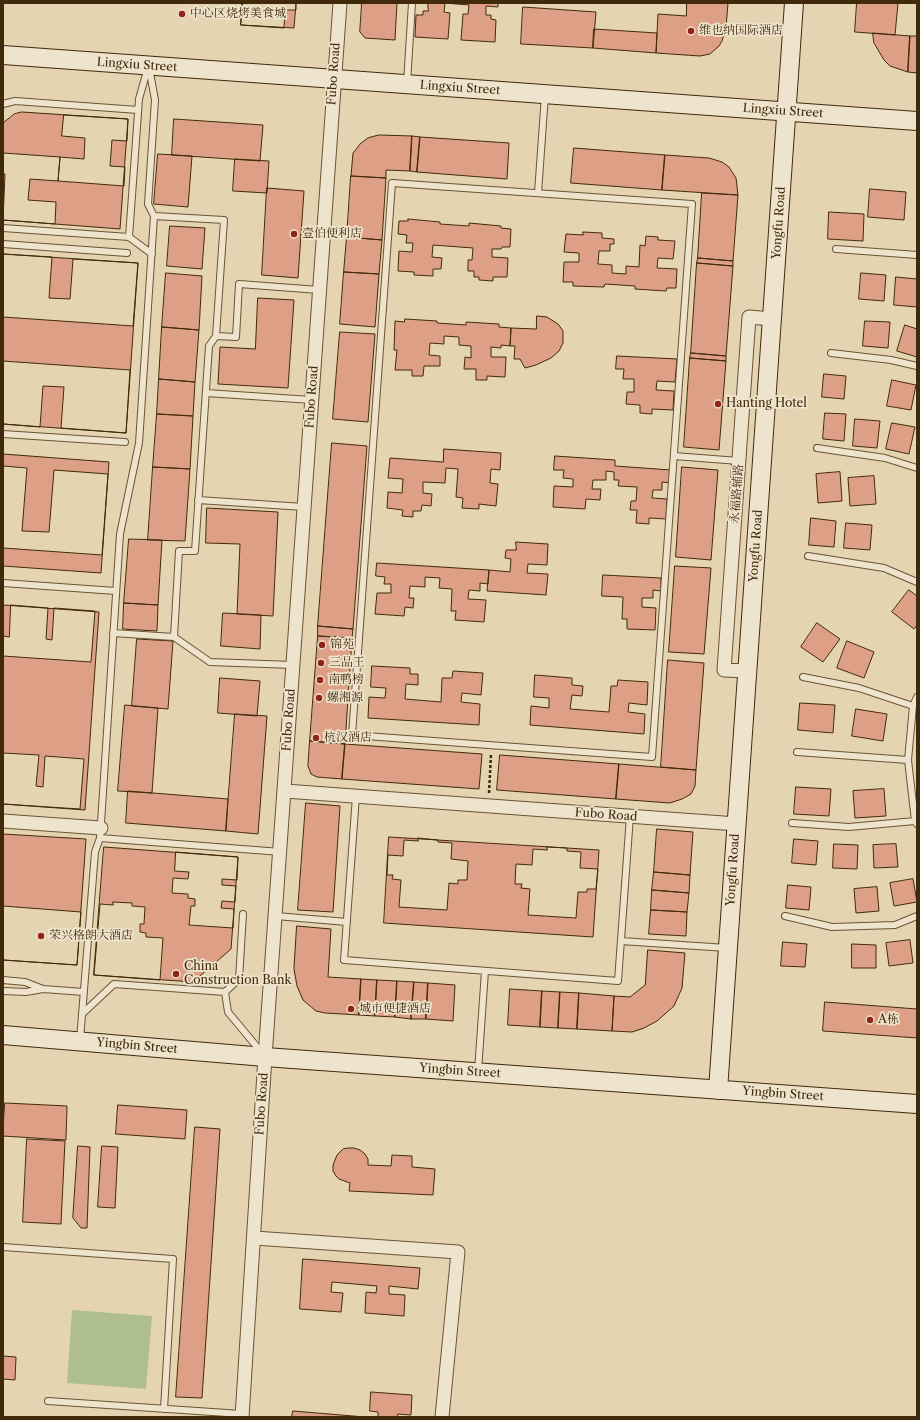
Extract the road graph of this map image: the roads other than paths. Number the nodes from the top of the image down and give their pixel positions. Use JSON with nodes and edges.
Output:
{"nodes":[{"id":1,"x":340,"y":3,"type":"edge"},
{"id":2,"x":412,"y":3,"type":"edge"},
{"id":3,"x":794,"y":3,"type":"edge"},
{"id":4,"x":4,"y":55,"type":"edge"},
{"id":5,"x":149,"y":66,"type":"junction"},
{"id":6,"x":334,"y":79,"type":"junction"},
{"id":7,"x":407,"y":84,"type":"junction"},
{"id":8,"x":545,"y":94,"type":"junction"},
{"id":9,"x":3,"y":104,"type":"edge"},
{"id":10,"x":138,"y":110,"type":"junction"},
{"id":11,"x":787,"y":111,"type":"junction"},
{"id":12,"x":917,"y":121,"type":"edge"},
{"id":13,"x":538,"y":193,"type":"junction"},
{"id":14,"x":154,"y":216,"type":"junction"},
{"id":15,"x":3,"y":228,"type":"edge"},
{"id":16,"x":129,"y":237,"type":"junction"},
{"id":17,"x":3,"y":244,"type":"edge"},
{"id":18,"x":836,"y":250,"type":"dead end"},
{"id":19,"x":127,"y":252,"type":"dead end"},
{"id":20,"x":152,"y":254,"type":"junction"},
{"id":21,"x":917,"y":255,"type":"edge"},
{"id":22,"x":319,"y":290,"type":"junction"},
{"id":23,"x":772,"y":319,"type":"junction"},
{"id":24,"x":216,"y":336,"type":"junction"},
{"id":25,"x":831,"y":353,"type":"dead end"},
{"id":26,"x":917,"y":366,"type":"edge"},
{"id":27,"x":206,"y":393,"type":"junction"},
{"id":28,"x":312,"y":400,"type":"junction"},
{"id":29,"x":3,"y":434,"type":"edge"},
{"id":30,"x":125,"y":442,"type":"dead end"},
{"id":31,"x":817,"y":448,"type":"dead end"},
{"id":32,"x":674,"y":456,"type":"junction"},
{"id":33,"x":739,"y":461,"type":"junction"},
{"id":34,"x":917,"y":468,"type":"edge"},
{"id":35,"x":198,"y":500,"type":"junction"},
{"id":36,"x":304,"y":507,"type":"junction"},
{"id":37,"x":808,"y":556,"type":"dead end"},
{"id":38,"x":917,"y":582,"type":"edge"},
{"id":39,"x":3,"y":583,"type":"edge"},
{"id":40,"x":116,"y":591,"type":"junction"},
{"id":41,"x":113,"y":633,"type":"junction"},
{"id":42,"x":174,"y":637,"type":"junction"},
{"id":43,"x":293,"y":665,"type":"junction"},
{"id":44,"x":747,"y":671,"type":"junction"},
{"id":45,"x":803,"y":677,"type":"dead end"},
{"id":46,"x":917,"y":697,"type":"edge"},
{"id":47,"x":913,"y":706,"type":"junction"},
{"id":48,"x":797,"y":752,"type":"dead end"},
{"id":49,"x":908,"y":760,"type":"junction"},
{"id":50,"x":285,"y":791,"type":"junction"},
{"id":51,"x":356,"y":796,"type":"junction"},
{"id":52,"x":630,"y":816,"type":"junction"},
{"id":53,"x":3,"y":821,"type":"edge"},
{"id":54,"x":916,"y":822,"type":"edge"},
{"id":55,"x":792,"y":823,"type":"dead end"},
{"id":56,"x":736,"y":824,"type":"junction"},
{"id":57,"x":100,"y":833,"type":"junction"},
{"id":58,"x":280,"y":852,"type":"junction"},
{"id":59,"x":244,"y":914,"type":"dead end"},
{"id":60,"x":276,"y":916,"type":"junction"},
{"id":61,"x":785,"y":916,"type":"dead end"},
{"id":62,"x":917,"y":916,"type":"edge"},
{"id":63,"x":347,"y":922,"type":"junction"},
{"id":64,"x":621,"y":941,"type":"junction"},
{"id":65,"x":728,"y":948,"type":"junction"},
{"id":66,"x":485,"y":971,"type":"junction"},
{"id":67,"x":3,"y":980,"type":"edge"},
{"id":68,"x":43,"y":989,"type":"junction"},
{"id":69,"x":3,"y":991,"type":"edge"},
{"id":70,"x":84,"y":992,"type":"junction"},
{"id":71,"x":225,"y":992,"type":"junction"},
{"id":72,"x":82,"y":1014,"type":"junction"},
{"id":73,"x":3,"y":1035,"type":"edge"},
{"id":74,"x":80,"y":1041,"type":"junction"},
{"id":75,"x":265,"y":1057,"type":"junction"},
{"id":76,"x":478,"y":1072,"type":"junction"},
{"id":77,"x":718,"y":1090,"type":"junction"},
{"id":78,"x":917,"y":1104,"type":"edge"},
{"id":79,"x":254,"y":1238,"type":"junction"},
{"id":80,"x":3,"y":1246,"type":"edge"},
{"id":81,"x":48,"y":1400,"type":"dead end"},
{"id":82,"x":164,"y":1409,"type":"junction"},
{"id":83,"x":242,"y":1416,"type":"edge"},
{"id":84,"x":442,"y":1417,"type":"edge"}],
"edges":[{"from":1,"to":6,"type":"street","name":"Fubo Road"},
{"from":2,"to":7,"type":"lane"},
{"from":3,"to":11,"type":"main road","name":"Yongfu Road"},
{"from":4,"to":5,"type":"main road","name":"Lingxiu Street"},
{"from":5,"to":6,"type":"main road","name":"Lingxiu Street"},
{"from":5,"to":10,"type":"lane"},
{"from":5,"to":14,"type":"lane"},
{"from":6,"to":7,"type":"main road","name":"Lingxiu Street"},
{"from":6,"to":22,"type":"street","name":"Fubo Road"},
{"from":7,"to":8,"type":"main road","name":"Lingxiu Street"},
{"from":8,"to":11,"type":"main road","name":"Lingxiu Street"},
{"from":8,"to":13,"type":"lane"},
{"from":9,"to":10,"type":"lane"},
{"from":10,"to":16,"type":"lane"},
{"from":11,"to":12,"type":"main road","name":"Lingxiu Street"},
{"from":11,"to":23,"type":"main road","name":"Yongfu Road"},
{"from":13,"to":32,"type":"lane"},
{"from":13,"to":32,"type":"lane"},
{"from":14,"to":20,"type":"lane"},
{"from":14,"to":24,"type":"lane"},
{"from":15,"to":16,"type":"lane"},
{"from":16,"to":20,"type":"lane"},
{"from":17,"to":19,"type":"lane"},
{"from":18,"to":21,"type":"lane"},
{"from":20,"to":40,"type":"lane"},
{"from":22,"to":24,"type":"lane"},
{"from":22,"to":28,"type":"street","name":"Fubo Road"},
{"from":23,"to":33,"type":"street","name":"永福路辅路"},
{"from":23,"to":44,"type":"main road","name":"Yongfu Road"},
{"from":24,"to":27,"type":"lane"},
{"from":25,"to":26,"type":"lane"},
{"from":27,"to":28,"type":"lane"},
{"from":27,"to":35,"type":"lane"},
{"from":28,"to":36,"type":"street","name":"Fubo Road"},
{"from":29,"to":30,"type":"lane"},
{"from":31,"to":34,"type":"lane"},
{"from":32,"to":33,"type":"lane"},
{"from":33,"to":44,"type":"street","name":"永福路辅路"},
{"from":35,"to":36,"type":"lane"},
{"from":35,"to":42,"type":"lane"},
{"from":36,"to":43,"type":"street","name":"Fubo Road"},
{"from":37,"to":38,"type":"lane"},
{"from":39,"to":40,"type":"lane"},
{"from":40,"to":41,"type":"lane"},
{"from":41,"to":42,"type":"lane"},
{"from":41,"to":57,"type":"lane"},
{"from":42,"to":43,"type":"lane"},
{"from":43,"to":50,"type":"street","name":"Fubo Road"},
{"from":44,"to":56,"type":"main road","name":"Yongfu Road"},
{"from":45,"to":47,"type":"lane"},
{"from":46,"to":47,"type":"lane"},
{"from":47,"to":49,"type":"lane"},
{"from":48,"to":49,"type":"lane"},
{"from":49,"to":54,"type":"lane"},
{"from":50,"to":51,"type":"street","name":"Fubo Road"},
{"from":50,"to":58,"type":"street","name":"Fubo Road"},
{"from":51,"to":52,"type":"street","name":"Fubo Road"},
{"from":51,"to":63,"type":"lane"},
{"from":52,"to":56,"type":"street","name":"Fubo Road"},
{"from":52,"to":64,"type":"lane"},
{"from":53,"to":57,"type":"street"},
{"from":54,"to":55,"type":"lane"},
{"from":56,"to":65,"type":"main road","name":"Yongfu Road"},
{"from":57,"to":58,"type":"lane"},
{"from":57,"to":70,"type":"lane"},
{"from":58,"to":60,"type":"street","name":"Fubo Road"},
{"from":59,"to":71,"type":"lane"},
{"from":60,"to":63,"type":"lane"},
{"from":60,"to":75,"type":"street","name":"Fubo Road"},
{"from":61,"to":62,"type":"lane"},
{"from":63,"to":66,"type":"lane"},
{"from":64,"to":65,"type":"lane"},
{"from":64,"to":66,"type":"lane"},
{"from":65,"to":77,"type":"main road","name":"Yongfu Road"},
{"from":66,"to":76,"type":"lane"},
{"from":67,"to":68,"type":"lane"},
{"from":68,"to":69,"type":"lane"},
{"from":68,"to":70,"type":"lane"},
{"from":70,"to":72,"type":"lane"},
{"from":71,"to":72,"type":"lane"},
{"from":71,"to":75,"type":"lane"},
{"from":72,"to":74,"type":"lane"},
{"from":73,"to":74,"type":"main road","name":"Yingbin Street"},
{"from":74,"to":75,"type":"main road","name":"Yingbin Street"},
{"from":75,"to":76,"type":"main road","name":"Yingbin Street"},
{"from":75,"to":79,"type":"street","name":"Fubo Road"},
{"from":76,"to":77,"type":"main road","name":"Yingbin Street"},
{"from":77,"to":78,"type":"main road","name":"Yingbin Street"},
{"from":79,"to":83,"type":"street","name":"Fubo Road"},
{"from":79,"to":84,"type":"street"},
{"from":80,"to":82,"type":"lane"},
{"from":81,"to":82,"type":"lane"},
{"from":82,"to":83,"type":"lane"}]}
